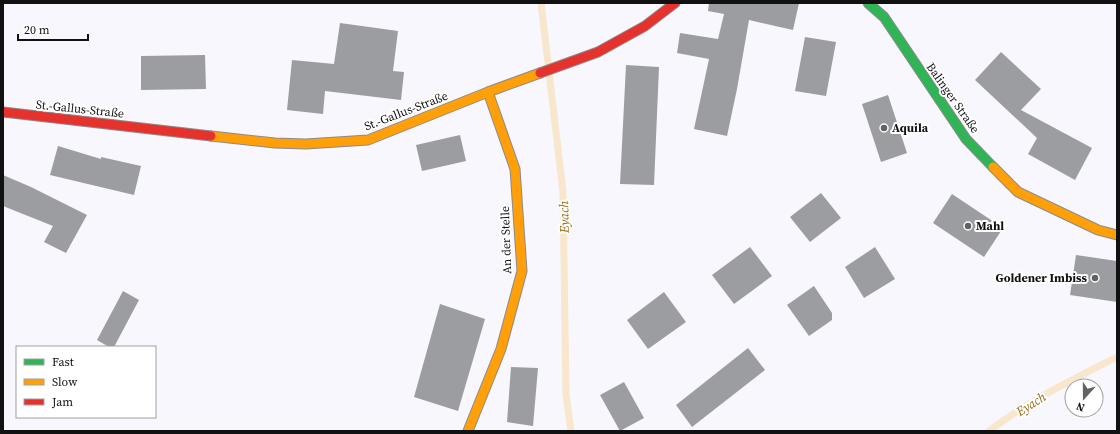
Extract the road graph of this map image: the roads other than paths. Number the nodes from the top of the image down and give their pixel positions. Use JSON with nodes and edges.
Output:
{"nodes":[{"id":1,"x":674,"y":3,"type":"edge"},
{"id":2,"x":868,"y":3,"type":"edge"},
{"id":3,"x":488,"y":92,"type":"junction"},
{"id":4,"x":3,"y":112,"type":"edge"},
{"id":5,"x":1117,"y":235,"type":"edge"},
{"id":6,"x":468,"y":431,"type":"edge"}],
"edges":[{"from":1,"to":3,"type":"street","name":"St.-Gallus-Straße"},
{"from":2,"to":5,"type":"street","name":"Balinger Straße"},
{"from":3,"to":4,"type":"street","name":"St.-Gallus-Straße"},
{"from":3,"to":6,"type":"street","name":"An der Stelle"}]}
